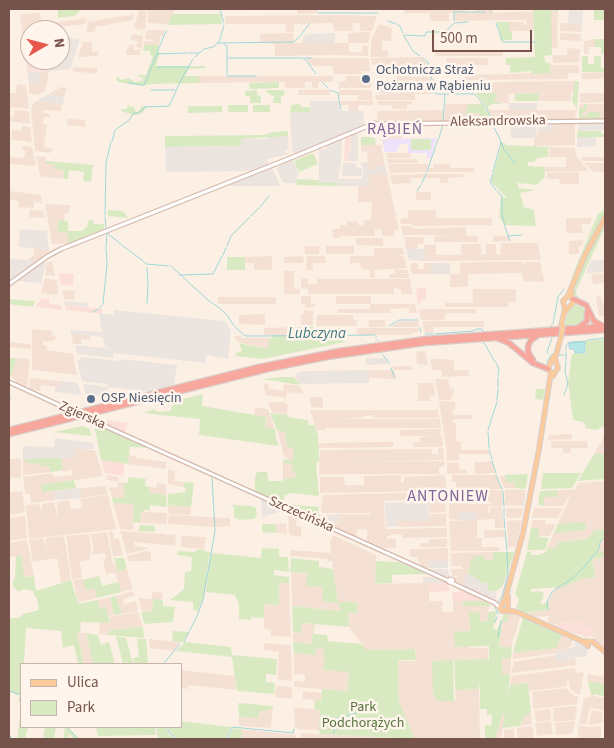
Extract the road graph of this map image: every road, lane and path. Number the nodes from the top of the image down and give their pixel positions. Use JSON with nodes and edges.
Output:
{"nodes":[{"id":1,"x":605,"y":121,"type":"edge"},
{"id":2,"x":605,"y":218,"type":"edge"},
{"id":3,"x":9,"y":284,"type":"edge"},
{"id":4,"x":569,"y":302,"type":"junction"},
{"id":5,"x":605,"y":326,"type":"edge"},
{"id":6,"x":576,"y":328,"type":"junction"},
{"id":7,"x":605,"y":330,"type":"edge"},
{"id":8,"x":543,"y":334,"type":"junction"},
{"id":9,"x":483,"y":337,"type":"junction"},
{"id":10,"x":493,"y":338,"type":"junction"},
{"id":11,"x":425,"y":341,"type":"junction"},
{"id":12,"x":552,"y":367,"type":"junction"},
{"id":13,"x":9,"y":382,"type":"edge"},
{"id":14,"x":9,"y":430,"type":"edge"},
{"id":15,"x":9,"y":434,"type":"edge"},
{"id":16,"x":156,"y":449,"type":"joint"},
{"id":17,"x":504,"y":606,"type":"junction"},
{"id":18,"x":605,"y":652,"type":"edge"}],
"edges":[{"from":1,"to":3,"type":"main road","name":"Aleksandrowska"},
{"from":2,"to":4,"type":"main road"},
{"from":4,"to":5,"type":"highway"},
{"from":4,"to":6,"type":"highway"},
{"from":4,"to":12,"type":"main road","bridge":true},
{"from":5,"to":6,"type":"highway"},
{"from":6,"to":9,"type":"highway"},
{"from":7,"to":8,"type":"highway"},
{"from":8,"to":10,"type":"highway"},
{"from":8,"to":12,"type":"highway"},
{"from":9,"to":10,"type":"highway"},
{"from":9,"to":11,"type":"highway"},
{"from":10,"to":12,"type":"highway"},
{"from":11,"to":14,"type":"highway"},
{"from":11,"to":15,"type":"highway"},
{"from":12,"to":17,"type":"main road"},
{"from":13,"to":16,"type":"main road","name":"Zgierska","bridge":true},
{"from":16,"to":17,"type":"main road","name":"Szczecińska"},
{"from":17,"to":18,"type":"main road","name":"Szczecińska"}]}
